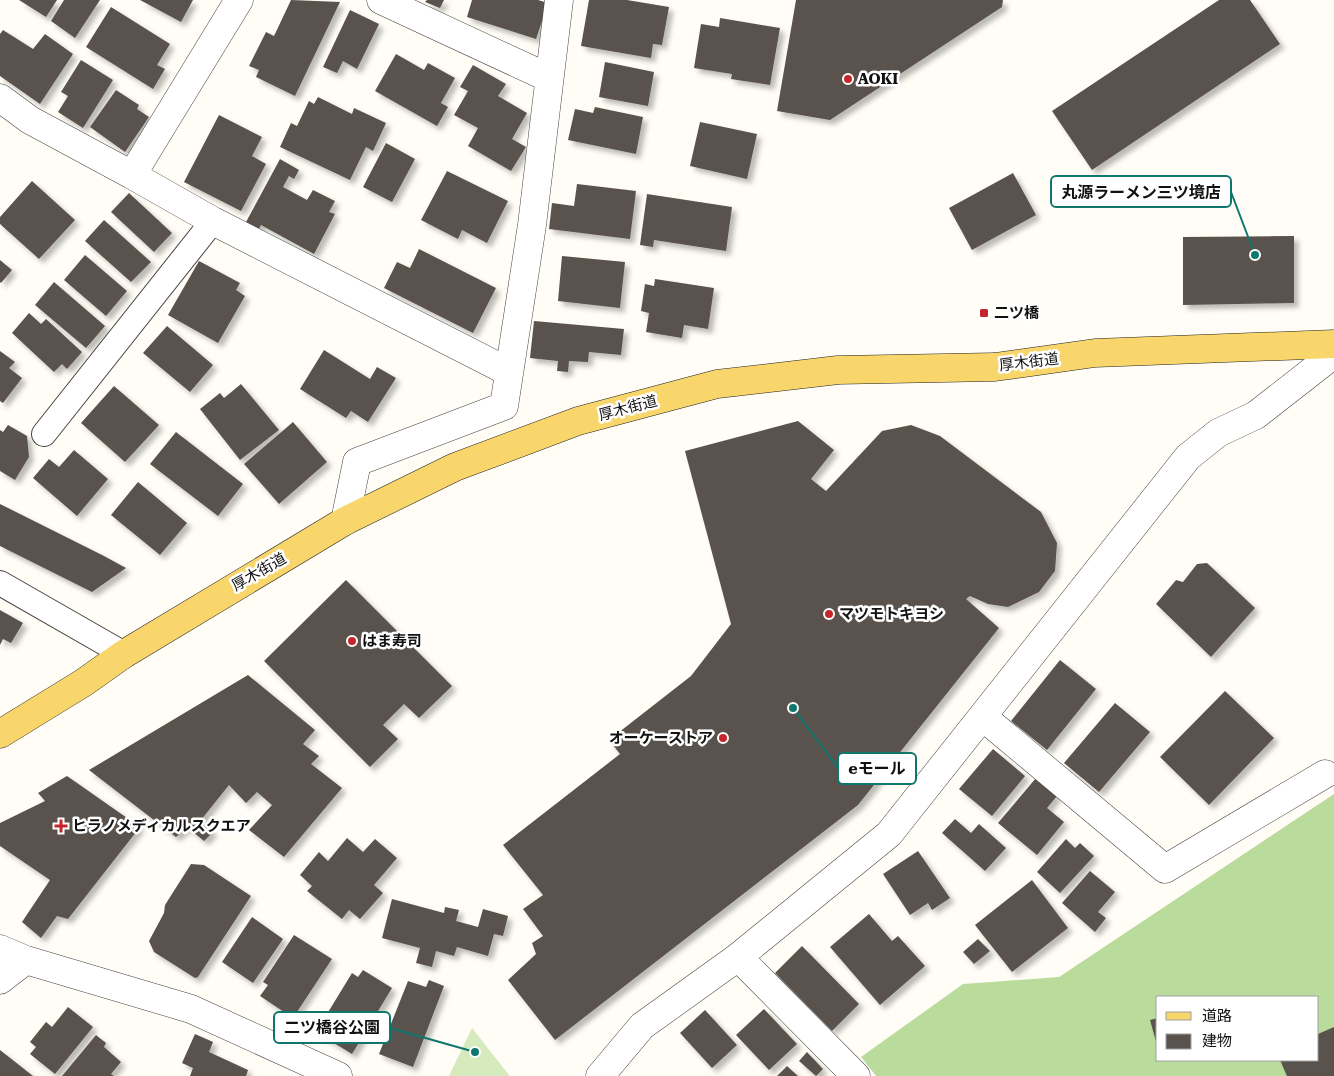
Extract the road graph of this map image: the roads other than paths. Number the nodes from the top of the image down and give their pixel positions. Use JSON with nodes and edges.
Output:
{"nodes":[{"id":1,"x":239,"y":0,"type":"edge"},
{"id":2,"x":381,"y":0,"type":"edge"},
{"id":3,"x":559,"y":0,"type":"edge"},
{"id":4,"x":548,"y":78,"type":"junction"},
{"id":5,"x":0,"y":98,"type":"edge"},
{"id":6,"x":132,"y":176,"type":"junction"},
{"id":7,"x":213,"y":221,"type":"junction"},
{"id":8,"x":1334,"y":344,"type":"edge"},
{"id":9,"x":1334,"y":354,"type":"edge"},
{"id":10,"x":509,"y":372,"type":"junction"},
{"id":11,"x":44,"y":434,"type":"dead end"},
{"id":12,"x":345,"y":522,"type":"junction"},
{"id":13,"x":0,"y":583,"type":"edge"},
{"id":14,"x":124,"y":654,"type":"junction"},
{"id":15,"x":983,"y":718,"type":"junction"},
{"id":16,"x":0,"y":734,"type":"edge"},
{"id":17,"x":1325,"y":774,"type":"dead end"},
{"id":18,"x":0,"y":949,"type":"edge"},
{"id":19,"x":738,"y":957,"type":"junction"},
{"id":20,"x":26,"y":960,"type":"junction"},
{"id":21,"x":0,"y":980,"type":"edge"},
{"id":22,"x":338,"y":1076,"type":"edge"},
{"id":23,"x":600,"y":1076,"type":"edge"},
{"id":24,"x":856,"y":1076,"type":"edge"}],
"edges":[{"from":1,"to":6,"type":"street"},
{"from":2,"to":4,"type":"street"},
{"from":3,"to":4,"type":"street"},
{"from":4,"to":10,"type":"street"},
{"from":5,"to":6,"type":"street"},
{"from":6,"to":7,"type":"street"},
{"from":7,"to":10,"type":"street"},
{"from":7,"to":11,"type":"lane"},
{"from":8,"to":12,"type":"main road","name":"厚木街道"},
{"from":9,"to":15,"type":"street"},
{"from":10,"to":12,"type":"street"},
{"from":12,"to":14,"type":"main road","name":"厚木街道"},
{"from":13,"to":14,"type":"lane"},
{"from":14,"to":16,"type":"main road","name":"厚木街道"},
{"from":15,"to":17,"type":"street"},
{"from":15,"to":19,"type":"street"},
{"from":18,"to":20,"type":"street"},
{"from":19,"to":23,"type":"street"},
{"from":19,"to":24,"type":"street"},
{"from":20,"to":21,"type":"street"},
{"from":20,"to":22,"type":"street"}]}
